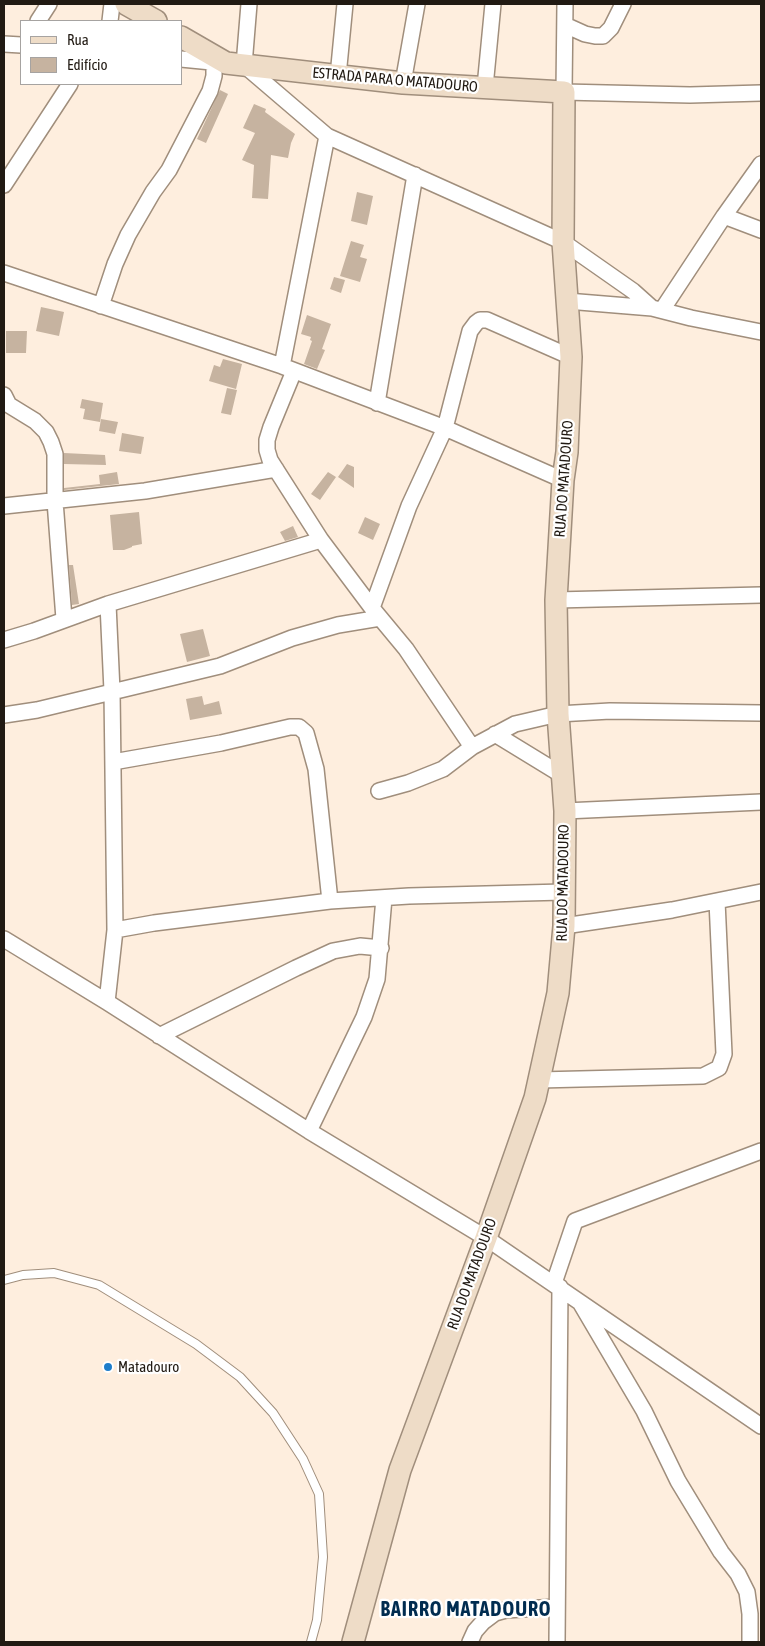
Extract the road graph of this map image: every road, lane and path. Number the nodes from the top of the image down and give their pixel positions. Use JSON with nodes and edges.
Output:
{"nodes":[{"id":1,"x":48,"y":4,"type":"edge"},
{"id":2,"x":112,"y":4,"type":"edge"},
{"id":3,"x":126,"y":4,"type":"edge"},
{"id":4,"x":249,"y":4,"type":"edge"},
{"id":5,"x":345,"y":4,"type":"edge"},
{"id":6,"x":417,"y":4,"type":"edge"},
{"id":7,"x":493,"y":4,"type":"edge"},
{"id":8,"x":565,"y":4,"type":"edge"},
{"id":9,"x":623,"y":4,"type":"edge"},
{"id":10,"x":39,"y":20,"type":"edge"},
{"id":11,"x":110,"y":20,"type":"edge"},
{"id":12,"x":154,"y":20,"type":"edge"},
{"id":13,"x":565,"y":26,"type":"junction"},
{"id":14,"x":182,"y":38,"type":"edge"},
{"id":15,"x":4,"y":44,"type":"edge"},
{"id":16,"x":20,"y":45,"type":"edge"},
{"id":17,"x":182,"y":59,"type":"edge"},
{"id":18,"x":228,"y":64,"type":"junction"},
{"id":19,"x":338,"y":76,"type":"junction"},
{"id":20,"x":402,"y":83,"type":"junction"},
{"id":21,"x":69,"y":85,"type":"edge"},
{"id":22,"x":485,"y":88,"type":"junction"},
{"id":23,"x":564,"y":92,"type":"junction"},
{"id":24,"x":761,"y":93,"type":"edge"},
{"id":25,"x":327,"y":136,"type":"junction"},
{"id":26,"x":761,"y":164,"type":"edge"},
{"id":27,"x":415,"y":176,"type":"junction"},
{"id":28,"x":4,"y":186,"type":"edge"},
{"id":29,"x":724,"y":216,"type":"junction"},
{"id":30,"x":761,"y":230,"type":"edge"},
{"id":31,"x":563,"y":242,"type":"junction"},
{"id":32,"x":4,"y":273,"type":"edge"},
{"id":33,"x":567,"y":301,"type":"junction"},
{"id":34,"x":101,"y":306,"type":"junction"},
{"id":35,"x":657,"y":309,"type":"junction"},
{"id":36,"x":761,"y":332,"type":"edge"},
{"id":37,"x":571,"y":357,"type":"junction"},
{"id":38,"x":288,"y":368,"type":"junction"},
{"id":39,"x":4,"y":399,"type":"edge"},
{"id":40,"x":377,"y":403,"type":"junction"},
{"id":41,"x":445,"y":428,"type":"junction"},
{"id":42,"x":276,"y":469,"type":"junction"},
{"id":43,"x":563,"y":480,"type":"junction"},
{"id":44,"x":55,"y":501,"type":"junction"},
{"id":45,"x":4,"y":506,"type":"edge"},
{"id":46,"x":320,"y":540,"type":"junction"},
{"id":47,"x":761,"y":595,"type":"edge"},
{"id":48,"x":556,"y":600,"type":"junction"},
{"id":49,"x":108,"y":604,"type":"junction"},
{"id":50,"x":376,"y":613,"type":"junction"},
{"id":51,"x":64,"y":619,"type":"junction"},
{"id":52,"x":4,"y":640,"type":"edge"},
{"id":53,"x":112,"y":691,"type":"junction"},
{"id":54,"x":761,"y":713,"type":"edge"},
{"id":55,"x":558,"y":714,"type":"junction"},
{"id":56,"x":4,"y":715,"type":"edge"},
{"id":57,"x":495,"y":734,"type":"junction"},
{"id":58,"x":472,"y":747,"type":"junction"},
{"id":59,"x":113,"y":762,"type":"junction"},
{"id":60,"x":562,"y":775,"type":"junction"},
{"id":61,"x":379,"y":791,"type":"dead end"},
{"id":62,"x":761,"y":802,"type":"edge"},
{"id":63,"x":565,"y":811,"type":"junction"},
{"id":64,"x":563,"y":892,"type":"junction"},
{"id":65,"x":761,"y":892,"type":"edge"},
{"id":66,"x":384,"y":898,"type":"junction"},
{"id":67,"x":330,"y":901,"type":"junction"},
{"id":68,"x":717,"y":901,"type":"junction"},
{"id":69,"x":564,"y":926,"type":"junction"},
{"id":70,"x":115,"y":930,"type":"junction"},
{"id":71,"x":4,"y":939,"type":"edge"},
{"id":72,"x":381,"y":948,"type":"junction"},
{"id":73,"x":107,"y":1002,"type":"junction"},
{"id":74,"x":159,"y":1036,"type":"junction"},
{"id":75,"x":539,"y":1080,"type":"junction"},
{"id":76,"x":309,"y":1131,"type":"junction"},
{"id":77,"x":761,"y":1151,"type":"edge"},
{"id":78,"x":486,"y":1238,"type":"junction"},
{"id":79,"x":4,"y":1280,"type":"edge"},
{"id":80,"x":557,"y":1285,"type":"junction"},
{"id":81,"x":578,"y":1300,"type":"junction"},
{"id":82,"x":761,"y":1426,"type":"edge"},
{"id":83,"x":557,"y":1607,"type":"junction"},
{"id":84,"x":311,"y":1642,"type":"edge"},
{"id":85,"x":353,"y":1642,"type":"edge"},
{"id":86,"x":470,"y":1642,"type":"edge"},
{"id":87,"x":557,"y":1642,"type":"edge"},
{"id":88,"x":750,"y":1642,"type":"edge"}],
"edges":[{"from":1,"to":10,"type":"street"},
{"from":2,"to":11,"type":"street"},
{"from":3,"to":12,"type":"street"},
{"from":4,"to":18,"type":"street"},
{"from":5,"to":19,"type":"street"},
{"from":6,"to":20,"type":"street"},
{"from":7,"to":22,"type":"street"},
{"from":8,"to":13,"type":"street"},
{"from":9,"to":13,"type":"street"},
{"from":13,"to":23,"type":"street"},
{"from":14,"to":18,"type":"street","name":"ESTRADA PARA O MATADOURO"},
{"from":15,"to":16,"type":"street"},
{"from":17,"to":18,"type":"street","name":"ESTRADA PARA O MATADOURO"},
{"from":18,"to":19,"type":"street","name":"ESTRADA PARA O MATADOURO"},
{"from":18,"to":25,"type":"street"},
{"from":18,"to":34,"type":"street"},
{"from":19,"to":20,"type":"street","name":"ESTRADA PARA O MATADOURO"},
{"from":20,"to":22,"type":"street","name":"ESTRADA PARA O MATADOURO"},
{"from":21,"to":28,"type":"street"},
{"from":22,"to":23,"type":"street","name":"ESTRADA PARA O MATADOURO"},
{"from":23,"to":24,"type":"street"},
{"from":23,"to":31,"type":"street","name":"RUA DO MATADOURO"},
{"from":25,"to":27,"type":"street"},
{"from":25,"to":38,"type":"street"},
{"from":26,"to":29,"type":"street"},
{"from":27,"to":31,"type":"street"},
{"from":27,"to":40,"type":"street"},
{"from":29,"to":30,"type":"street"},
{"from":29,"to":35,"type":"street"},
{"from":31,"to":33,"type":"street","name":"RUA DO MATADOURO"},
{"from":31,"to":35,"type":"street"},
{"from":32,"to":34,"type":"street"},
{"from":33,"to":35,"type":"street"},
{"from":33,"to":37,"type":"street","name":"RUA DO MATADOURO"},
{"from":34,"to":38,"type":"street"},
{"from":35,"to":36,"type":"street"},
{"from":37,"to":41,"type":"street"},
{"from":37,"to":43,"type":"street","name":"RUA DO MATADOURO"},
{"from":38,"to":40,"type":"street"},
{"from":38,"to":42,"type":"street"},
{"from":39,"to":44,"type":"street"},
{"from":40,"to":41,"type":"street"},
{"from":41,"to":43,"type":"street"},
{"from":41,"to":50,"type":"street"},
{"from":42,"to":44,"type":"street"},
{"from":42,"to":46,"type":"street"},
{"from":43,"to":48,"type":"street","name":"RUA DO MATADOURO"},
{"from":44,"to":45,"type":"street"},
{"from":44,"to":51,"type":"street"},
{"from":46,"to":49,"type":"street"},
{"from":46,"to":50,"type":"street"},
{"from":47,"to":48,"type":"street"},
{"from":48,"to":55,"type":"street","name":"RUA DO MATADOURO"},
{"from":49,"to":51,"type":"street"},
{"from":49,"to":53,"type":"street"},
{"from":50,"to":53,"type":"street"},
{"from":50,"to":58,"type":"street"},
{"from":51,"to":52,"type":"street"},
{"from":53,"to":56,"type":"street"},
{"from":53,"to":59,"type":"street"},
{"from":54,"to":55,"type":"street"},
{"from":55,"to":57,"type":"street"},
{"from":55,"to":60,"type":"street","name":"RUA DO MATADOURO"},
{"from":57,"to":58,"type":"street"},
{"from":57,"to":60,"type":"street"},
{"from":58,"to":61,"type":"street"},
{"from":59,"to":67,"type":"street"},
{"from":59,"to":70,"type":"street"},
{"from":60,"to":63,"type":"street","name":"RUA DO MATADOURO"},
{"from":62,"to":63,"type":"street"},
{"from":63,"to":64,"type":"street","name":"RUA DO MATADOURO"},
{"from":64,"to":66,"type":"street"},
{"from":64,"to":69,"type":"street","name":"RUA DO MATADOURO"},
{"from":65,"to":68,"type":"street"},
{"from":66,"to":67,"type":"street"},
{"from":66,"to":72,"type":"street"},
{"from":67,"to":70,"type":"street"},
{"from":68,"to":69,"type":"street"},
{"from":68,"to":75,"type":"street"},
{"from":69,"to":75,"type":"street","name":"RUA DO MATADOURO"},
{"from":70,"to":73,"type":"street"},
{"from":71,"to":73,"type":"street"},
{"from":72,"to":74,"type":"street"},
{"from":72,"to":76,"type":"street"},
{"from":73,"to":74,"type":"street"},
{"from":74,"to":76,"type":"street"},
{"from":75,"to":78,"type":"street","name":"RUA DO MATADOURO"},
{"from":76,"to":78,"type":"street"},
{"from":77,"to":80,"type":"street"},
{"from":78,"to":80,"type":"street"},
{"from":78,"to":85,"type":"street","name":"RUA DO MATADOURO"},
{"from":79,"to":84,"type":"lane"},
{"from":80,"to":81,"type":"street"},
{"from":80,"to":83,"type":"street"},
{"from":81,"to":82,"type":"street"},
{"from":81,"to":88,"type":"street"},
{"from":83,"to":86,"type":"street"},
{"from":83,"to":87,"type":"street"}]}
